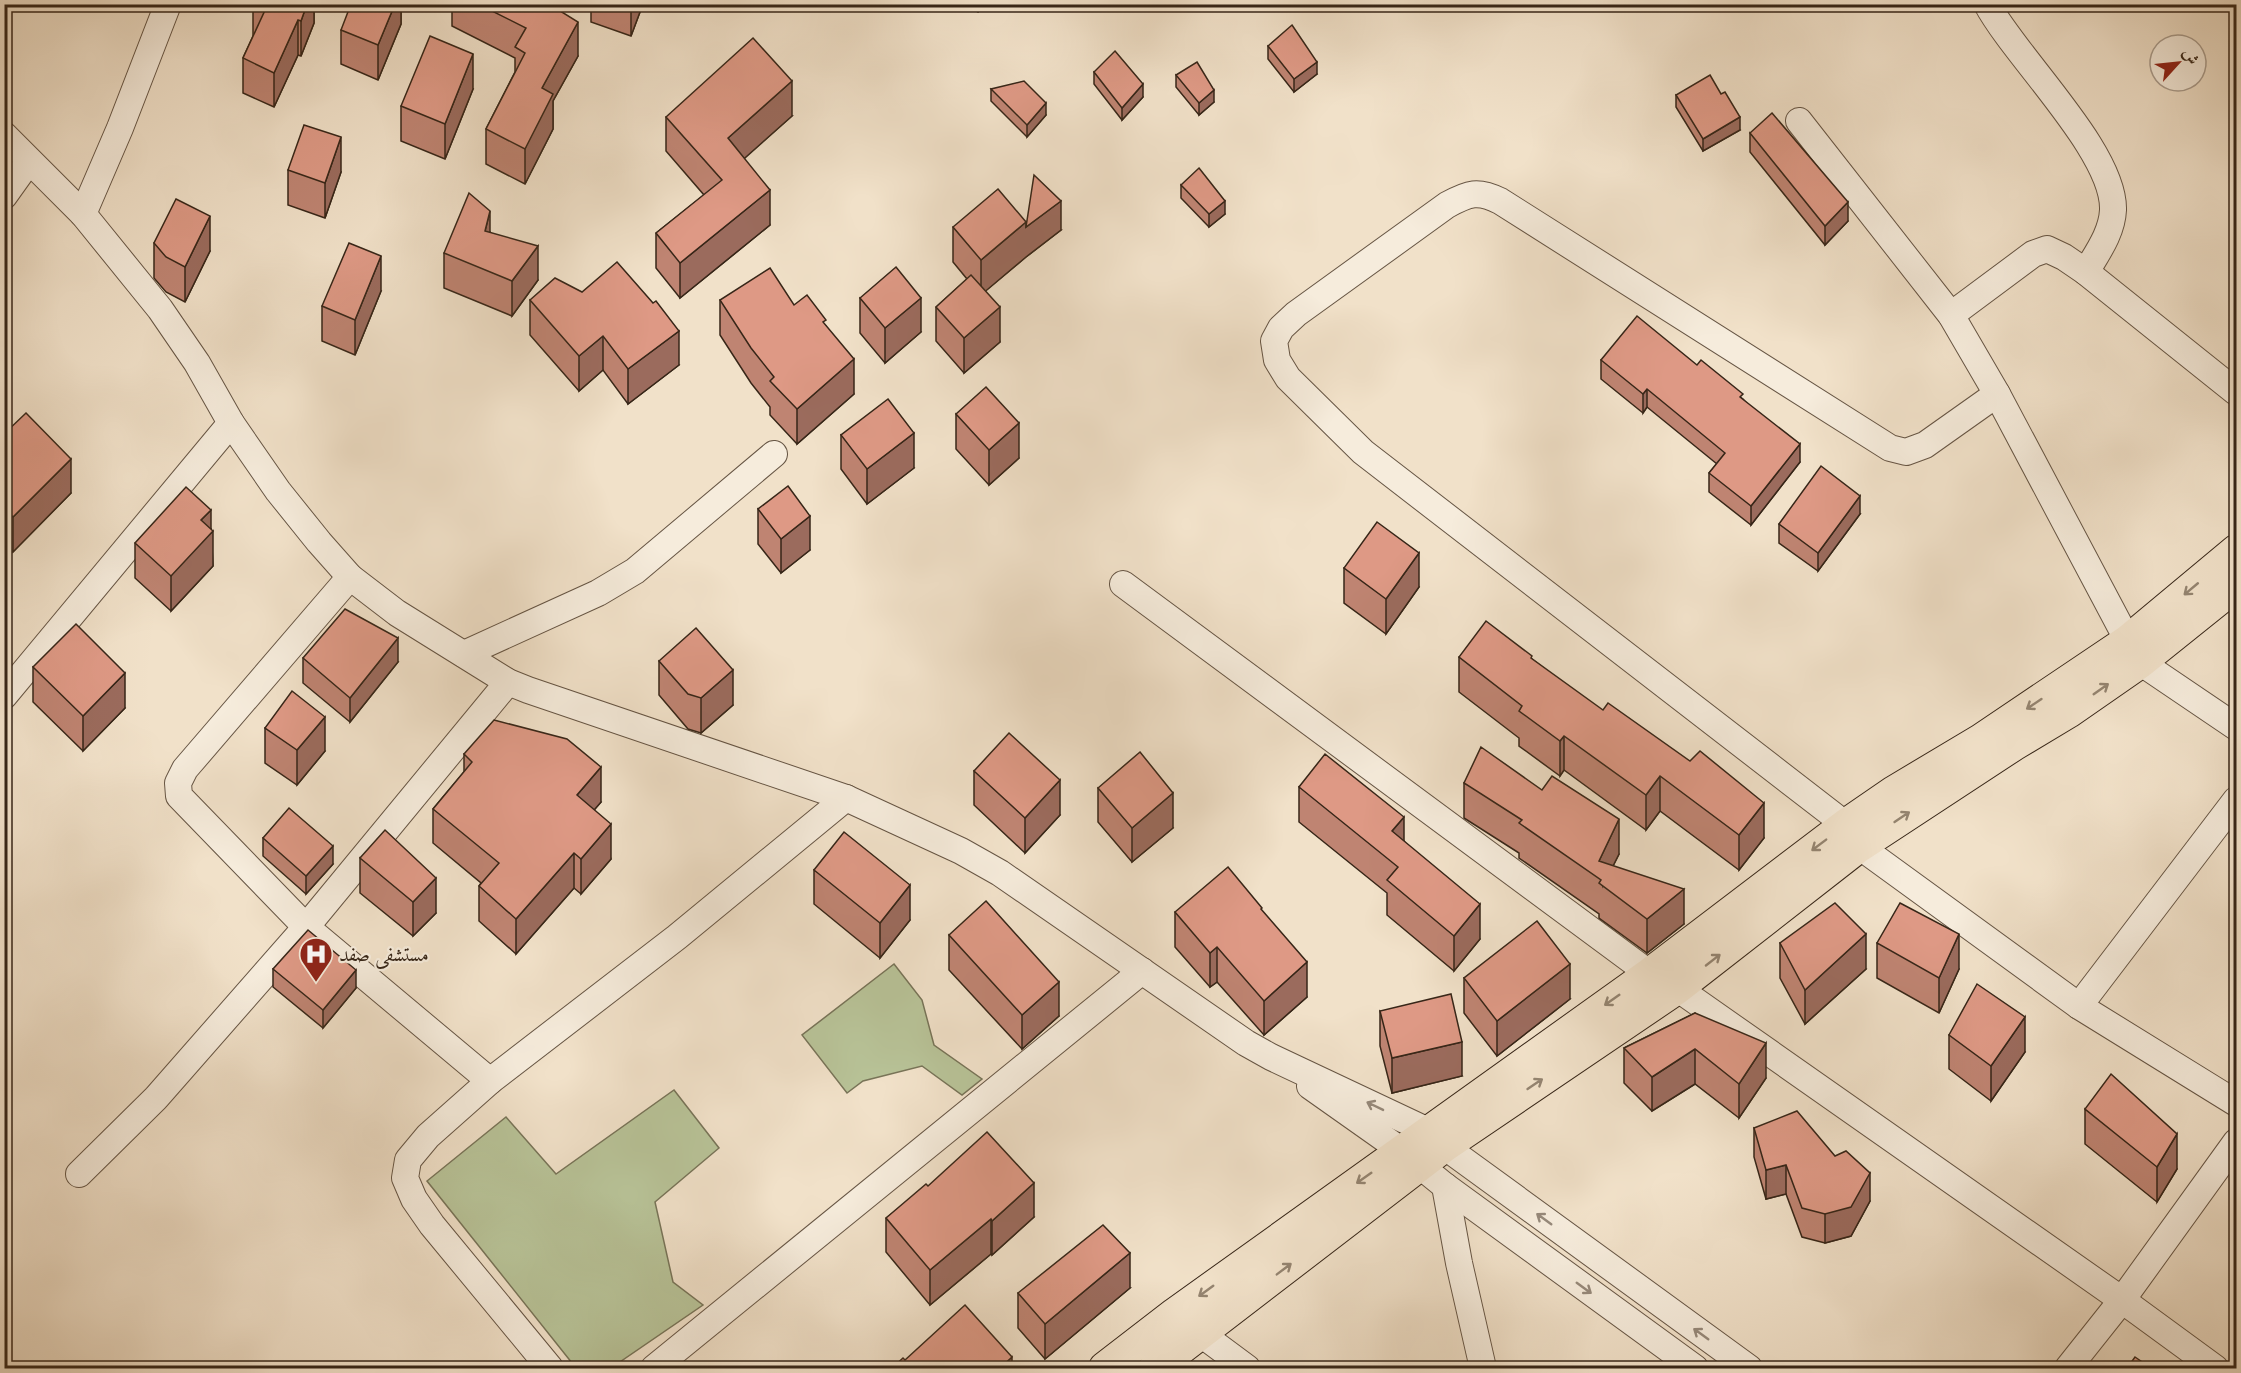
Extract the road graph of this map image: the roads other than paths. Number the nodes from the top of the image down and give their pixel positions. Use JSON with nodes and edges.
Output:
{"nodes":[{"id":1,"x":168,"y":4,"type":"edge"},
{"id":2,"x":1987,"y":4,"type":"edge"},
{"id":3,"x":1799,"y":121,"type":"dead end"},
{"id":4,"x":4,"y":135,"type":"edge"},
{"id":5,"x":29,"y":161,"type":"junction"},
{"id":6,"x":4,"y":196,"type":"edge"},
{"id":7,"x":83,"y":214,"type":"junction"},
{"id":8,"x":2085,"y":272,"type":"junction"},
{"id":9,"x":1951,"y":315,"type":"junction"},
{"id":10,"x":2236,"y":392,"type":"edge"},
{"id":11,"x":1997,"y":394,"type":"junction"},
{"id":12,"x":231,"y":423,"type":"junction"},
{"id":13,"x":774,"y":454,"type":"dead end"},
{"id":14,"x":2236,"y":551,"type":"edge"},
{"id":15,"x":350,"y":577,"type":"junction"},
{"id":16,"x":1123,"y":584,"type":"dead end"},
{"id":17,"x":2236,"y":585,"type":"edge"},
{"id":18,"x":2134,"y":651,"type":"junction"},
{"id":19,"x":464,"y":654,"type":"junction"},
{"id":20,"x":508,"y":682,"type":"junction"},
{"id":21,"x":4,"y":696,"type":"edge"},
{"id":22,"x":2236,"y":727,"type":"edge"},
{"id":23,"x":846,"y":798,"type":"junction"},
{"id":24,"x":2236,"y":800,"type":"edge"},
{"id":25,"x":1852,"y":836,"type":"junction"},
{"id":26,"x":306,"y":927,"type":"junction"},
{"id":27,"x":1142,"y":971,"type":"junction"},
{"id":28,"x":1650,"y":974,"type":"junction"},
{"id":29,"x":1677,"y":988,"type":"junction"},
{"id":30,"x":2079,"y":1006,"type":"junction"},
{"id":31,"x":1271,"y":1057,"type":"junction"},
{"id":32,"x":490,"y":1080,"type":"junction"},
{"id":33,"x":2236,"y":1103,"type":"edge"},
{"id":34,"x":1436,"y":1139,"type":"junction"},
{"id":35,"x":2236,"y":1142,"type":"edge"},
{"id":36,"x":1411,"y":1158,"type":"junction"},
{"id":37,"x":80,"y":1174,"type":"dead end"},
{"id":38,"x":1445,"y":1186,"type":"junction"},
{"id":39,"x":2122,"y":1300,"type":"junction"},
{"id":40,"x":1175,"y":1314,"type":"junction"},
{"id":41,"x":1199,"y":1334,"type":"junction"},
{"id":42,"x":550,"y":1368,"type":"edge"},
{"id":43,"x":654,"y":1368,"type":"edge"},
{"id":44,"x":1105,"y":1368,"type":"edge"},
{"id":45,"x":1155,"y":1368,"type":"edge"},
{"id":46,"x":1247,"y":1368,"type":"edge"},
{"id":47,"x":1483,"y":1368,"type":"edge"},
{"id":48,"x":1695,"y":1368,"type":"edge"},
{"id":49,"x":1749,"y":1368,"type":"edge"},
{"id":50,"x":2067,"y":1368,"type":"edge"},
{"id":51,"x":2215,"y":1368,"type":"edge"}],
"edges":[{"from":1,"to":7,"type":"street"},
{"from":2,"to":8,"type":"street"},
{"from":3,"to":9,"type":"street"},
{"from":4,"to":5,"type":"street"},
{"from":5,"to":6,"type":"street"},
{"from":5,"to":7,"type":"street"},
{"from":7,"to":12,"type":"street"},
{"from":8,"to":9,"type":"street"},
{"from":8,"to":10,"type":"street"},
{"from":9,"to":11,"type":"street"},
{"from":11,"to":18,"type":"street"},
{"from":11,"to":25,"type":"street"},
{"from":12,"to":15,"type":"street"},
{"from":12,"to":21,"type":"street"},
{"from":13,"to":19,"type":"street"},
{"from":14,"to":18,"type":"main road","one_way":true},
{"from":15,"to":19,"type":"street"},
{"from":15,"to":26,"type":"street"},
{"from":16,"to":28,"type":"street"},
{"from":17,"to":18,"type":"main road"},
{"from":18,"to":22,"type":"street"},
{"from":18,"to":25,"type":"main road"},
{"from":19,"to":20,"type":"street"},
{"from":20,"to":23,"type":"street"},
{"from":20,"to":26,"type":"street"},
{"from":23,"to":27,"type":"street"},
{"from":23,"to":32,"type":"street"},
{"from":24,"to":30,"type":"street"},
{"from":25,"to":28,"type":"main road","one_way":true},
{"from":29,"to":25,"type":"main road","one_way":true},
{"from":25,"to":30,"type":"street"},
{"from":26,"to":32,"type":"street"},
{"from":26,"to":37,"type":"street"},
{"from":27,"to":31,"type":"street"},
{"from":27,"to":43,"type":"street"},
{"from":28,"to":34,"type":"main road","one_way":true},
{"from":34,"to":29,"type":"main road","one_way":true},
{"from":29,"to":39,"type":"street"},
{"from":30,"to":33,"type":"street"},
{"from":34,"to":31,"type":"street","one_way":true},
{"from":31,"to":36,"type":"street"},
{"from":32,"to":42,"type":"street"},
{"from":34,"to":36,"type":"main road"},
{"from":49,"to":34,"type":"street","one_way":true},
{"from":35,"to":39,"type":"street"},
{"from":36,"to":38,"type":"street"},
{"from":36,"to":40,"type":"main road","one_way":true},
{"from":41,"to":36,"type":"main road","one_way":true},
{"from":38,"to":47,"type":"street"},
{"from":38,"to":48,"type":"street","one_way":true},
{"from":39,"to":50,"type":"street"},
{"from":39,"to":51,"type":"street"},
{"from":40,"to":41,"type":"street"},
{"from":40,"to":44,"type":"main road"},
{"from":41,"to":45,"type":"main road"},
{"from":41,"to":46,"type":"street"}]}
